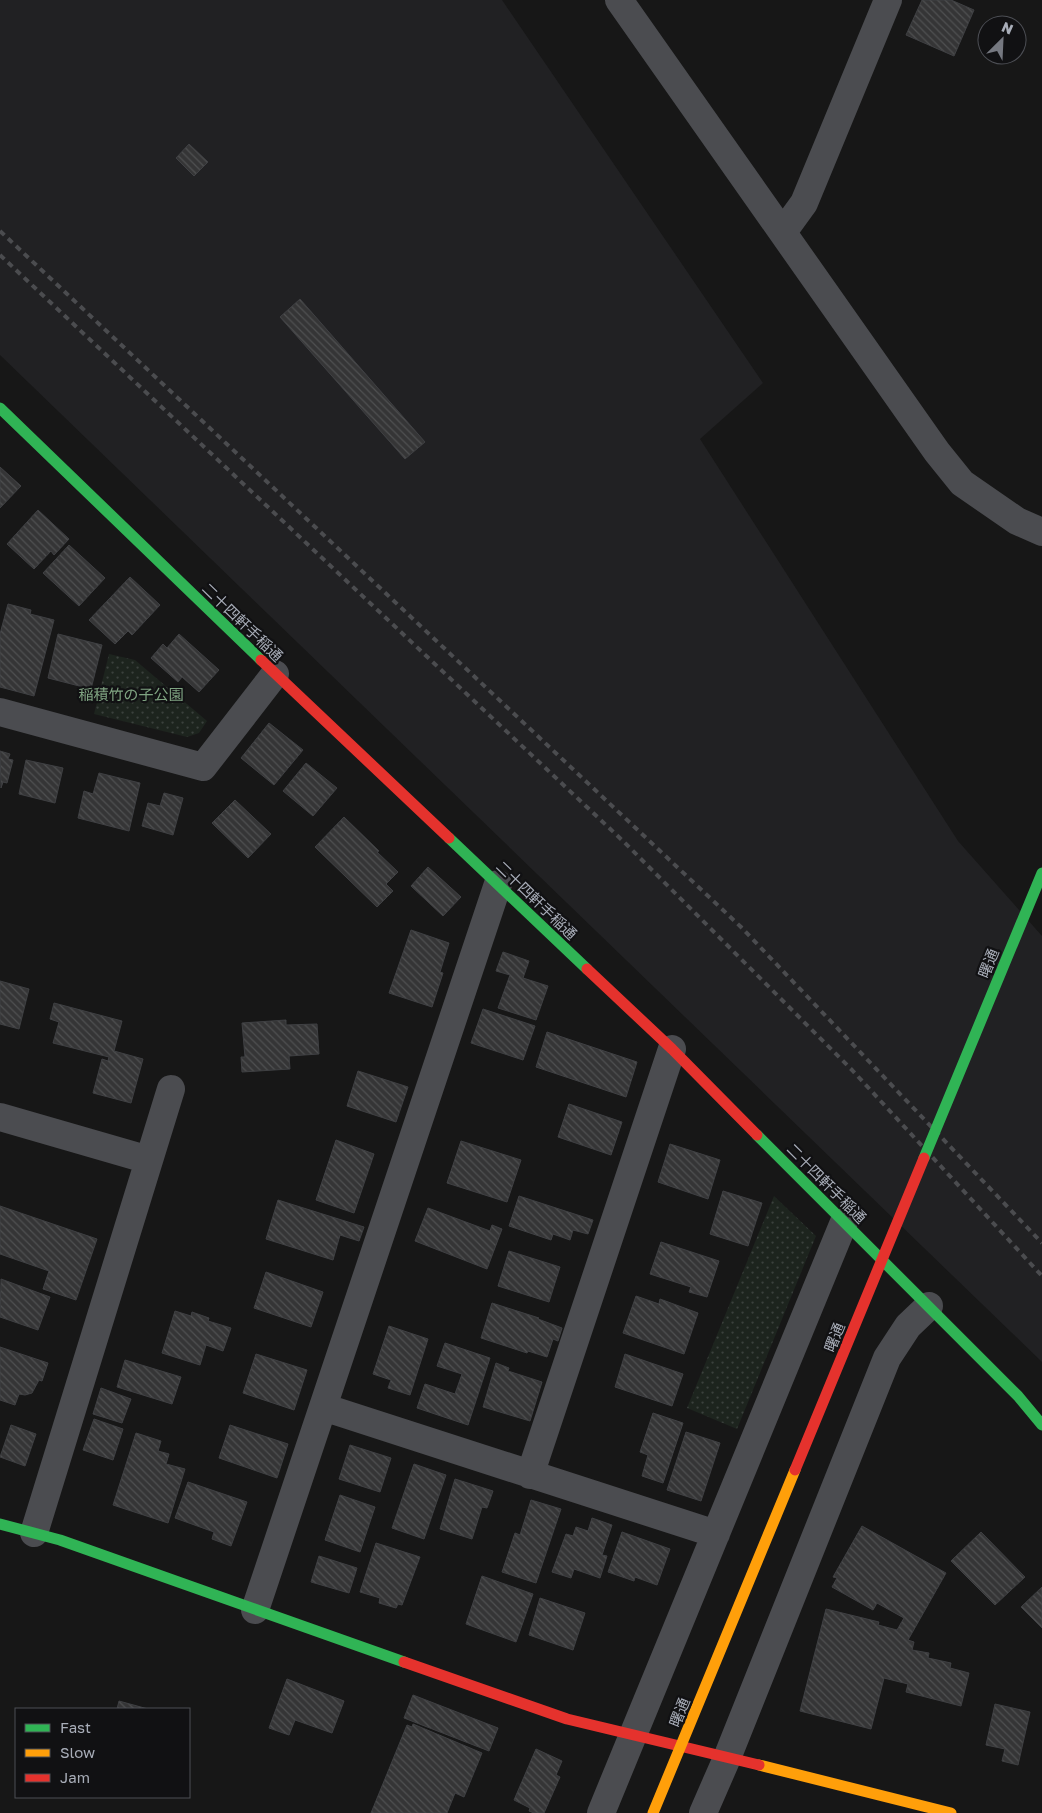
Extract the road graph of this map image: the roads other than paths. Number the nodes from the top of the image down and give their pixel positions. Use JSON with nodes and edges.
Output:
{"nodes":[{"id":1,"x":619,"y":0,"type":"edge"},
{"id":2,"x":888,"y":0,"type":"edge"},
{"id":3,"x":782,"y":232,"type":"junction"},
{"id":4,"x":0,"y":408,"type":"edge"},
{"id":5,"x":1042,"y":532,"type":"edge"},
{"id":6,"x":275,"y":674,"type":"junction"},
{"id":7,"x":0,"y":712,"type":"edge"},
{"id":8,"x":1042,"y":873,"type":"edge"},
{"id":9,"x":498,"y":884,"type":"junction"},
{"id":10,"x":672,"y":1049,"type":"junction"},
{"id":11,"x":172,"y":1089,"type":"dead end"},
{"id":12,"x":0,"y":1117,"type":"edge"},
{"id":13,"x":149,"y":1160,"type":"junction"},
{"id":14,"x":844,"y":1222,"type":"junction"},
{"id":15,"x":929,"y":1306,"type":"junction"},
{"id":16,"x":323,"y":1406,"type":"junction"},
{"id":17,"x":1042,"y":1425,"type":"edge"},
{"id":18,"x":530,"y":1475,"type":"junction"},
{"id":19,"x":0,"y":1524,"type":"edge"},
{"id":20,"x":34,"y":1533,"type":"junction"},
{"id":21,"x":716,"y":1534,"type":"junction"},
{"id":22,"x":255,"y":1610,"type":"junction"},
{"id":23,"x":634,"y":1734,"type":"junction"},
{"id":24,"x":727,"y":1758,"type":"junction"},
{"id":25,"x":601,"y":1813,"type":"edge"},
{"id":26,"x":653,"y":1813,"type":"edge"},
{"id":27,"x":703,"y":1813,"type":"edge"},
{"id":28,"x":951,"y":1813,"type":"edge"}],
"edges":[{"from":1,"to":3,"type":"street"},
{"from":2,"to":3,"type":"street"},
{"from":3,"to":5,"type":"street"},
{"from":4,"to":6,"type":"street","name":"二十四軒手稲通"},
{"from":6,"to":7,"type":"street"},
{"from":6,"to":9,"type":"street","name":"二十四軒手稲通"},
{"from":8,"to":26,"type":"street","name":"曙通","bridge":true},
{"from":9,"to":10,"type":"street","name":"二十四軒手稲通"},
{"from":9,"to":16,"type":"street"},
{"from":10,"to":14,"type":"street","name":"二十四軒手稲通"},
{"from":10,"to":18,"type":"street"},
{"from":11,"to":13,"type":"street"},
{"from":12,"to":13,"type":"street"},
{"from":13,"to":20,"type":"street"},
{"from":14,"to":15,"type":"street","name":"二十四軒手稲通"},
{"from":14,"to":21,"type":"street"},
{"from":15,"to":17,"type":"street","name":"二十四軒手稲通"},
{"from":15,"to":24,"type":"street"},
{"from":16,"to":18,"type":"street"},
{"from":16,"to":22,"type":"street"},
{"from":18,"to":21,"type":"street"},
{"from":19,"to":20,"type":"street"},
{"from":20,"to":22,"type":"street"},
{"from":21,"to":23,"type":"street"},
{"from":22,"to":23,"type":"street"},
{"from":23,"to":24,"type":"street"},
{"from":23,"to":25,"type":"street"},
{"from":24,"to":27,"type":"street"},
{"from":24,"to":28,"type":"street"}]}
